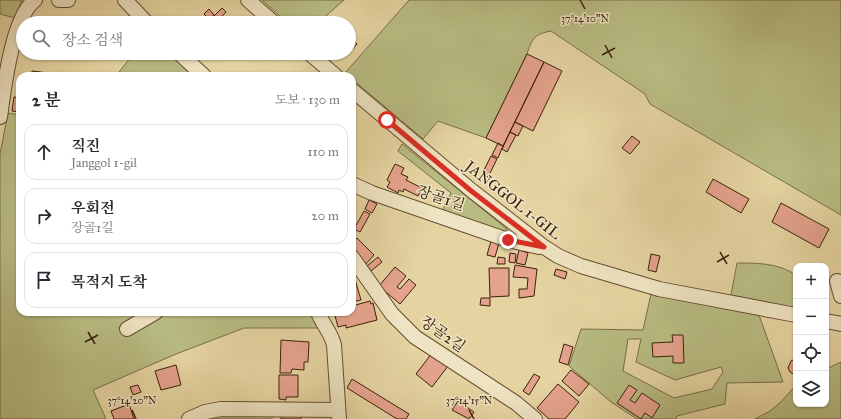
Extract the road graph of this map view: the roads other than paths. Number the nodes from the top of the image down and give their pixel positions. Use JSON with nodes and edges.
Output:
{"nodes":[{"id":1,"x":35,"y":0,"type":"edge"},
{"id":2,"x":59,"y":0,"type":"edge"},
{"id":3,"x":68,"y":0,"type":"edge"},
{"id":4,"x":125,"y":0,"type":"edge"},
{"id":5,"x":248,"y":0,"type":"edge"},
{"id":6,"x":24,"y":16,"type":"edge"},
{"id":7,"x":140,"y":16,"type":"edge"},
{"id":8,"x":266,"y":16,"type":"edge"},
{"id":9,"x":16,"y":37,"type":"edge"},
{"id":10,"x":187,"y":60,"type":"edge"},
{"id":11,"x":317,"y":60,"type":"edge"},
{"id":12,"x":200,"y":72,"type":"edge"},
{"id":13,"x":331,"y":72,"type":"edge"},
{"id":14,"x":356,"y":93,"type":"edge"},
{"id":15,"x":0,"y":114,"type":"edge"},
{"id":16,"x":356,"y":186,"type":"edge"},
{"id":17,"x":544,"y":247,"type":"junction"},
{"id":18,"x":356,"y":263,"type":"edge"},
{"id":19,"x":837,"y":281,"type":"dead end"},
{"id":20,"x":841,"y":296,"type":"edge"},
{"id":21,"x":793,"y":314,"type":"edge"},
{"id":22,"x":149,"y":316,"type":"edge"},
{"id":23,"x":320,"y":316,"type":"edge"},
{"id":24,"x":829,"y":322,"type":"edge"},
{"id":25,"x":841,"y":324,"type":"edge"},
{"id":26,"x":127,"y":329,"type":"dead end"},
{"id":27,"x":339,"y":414,"type":"edge"},
{"id":28,"x":189,"y":419,"type":"edge"},
{"id":29,"x":535,"y":419,"type":"edge"}],
"edges":[{"from":1,"to":6,"type":"street"},
{"from":2,"to":3,"type":"street"},
{"from":4,"to":7,"type":"street"},
{"from":5,"to":8,"type":"street"},
{"from":9,"to":15,"type":"street"},
{"from":10,"to":12,"type":"street"},
{"from":11,"to":13,"type":"street"},
{"from":14,"to":17,"type":"street","name":"JANGGOL 1-GIL"},
{"from":16,"to":17,"type":"street","name":"장골1길"},
{"from":17,"to":21,"type":"street","name":"JANGGOL 1-GIL"},
{"from":18,"to":29,"type":"street","name":"장골2길"},
{"from":19,"to":20,"type":"street"},
{"from":22,"to":26,"type":"street"},
{"from":23,"to":27,"type":"street"},
{"from":24,"to":25,"type":"street"},
{"from":27,"to":28,"type":"street"}]}
